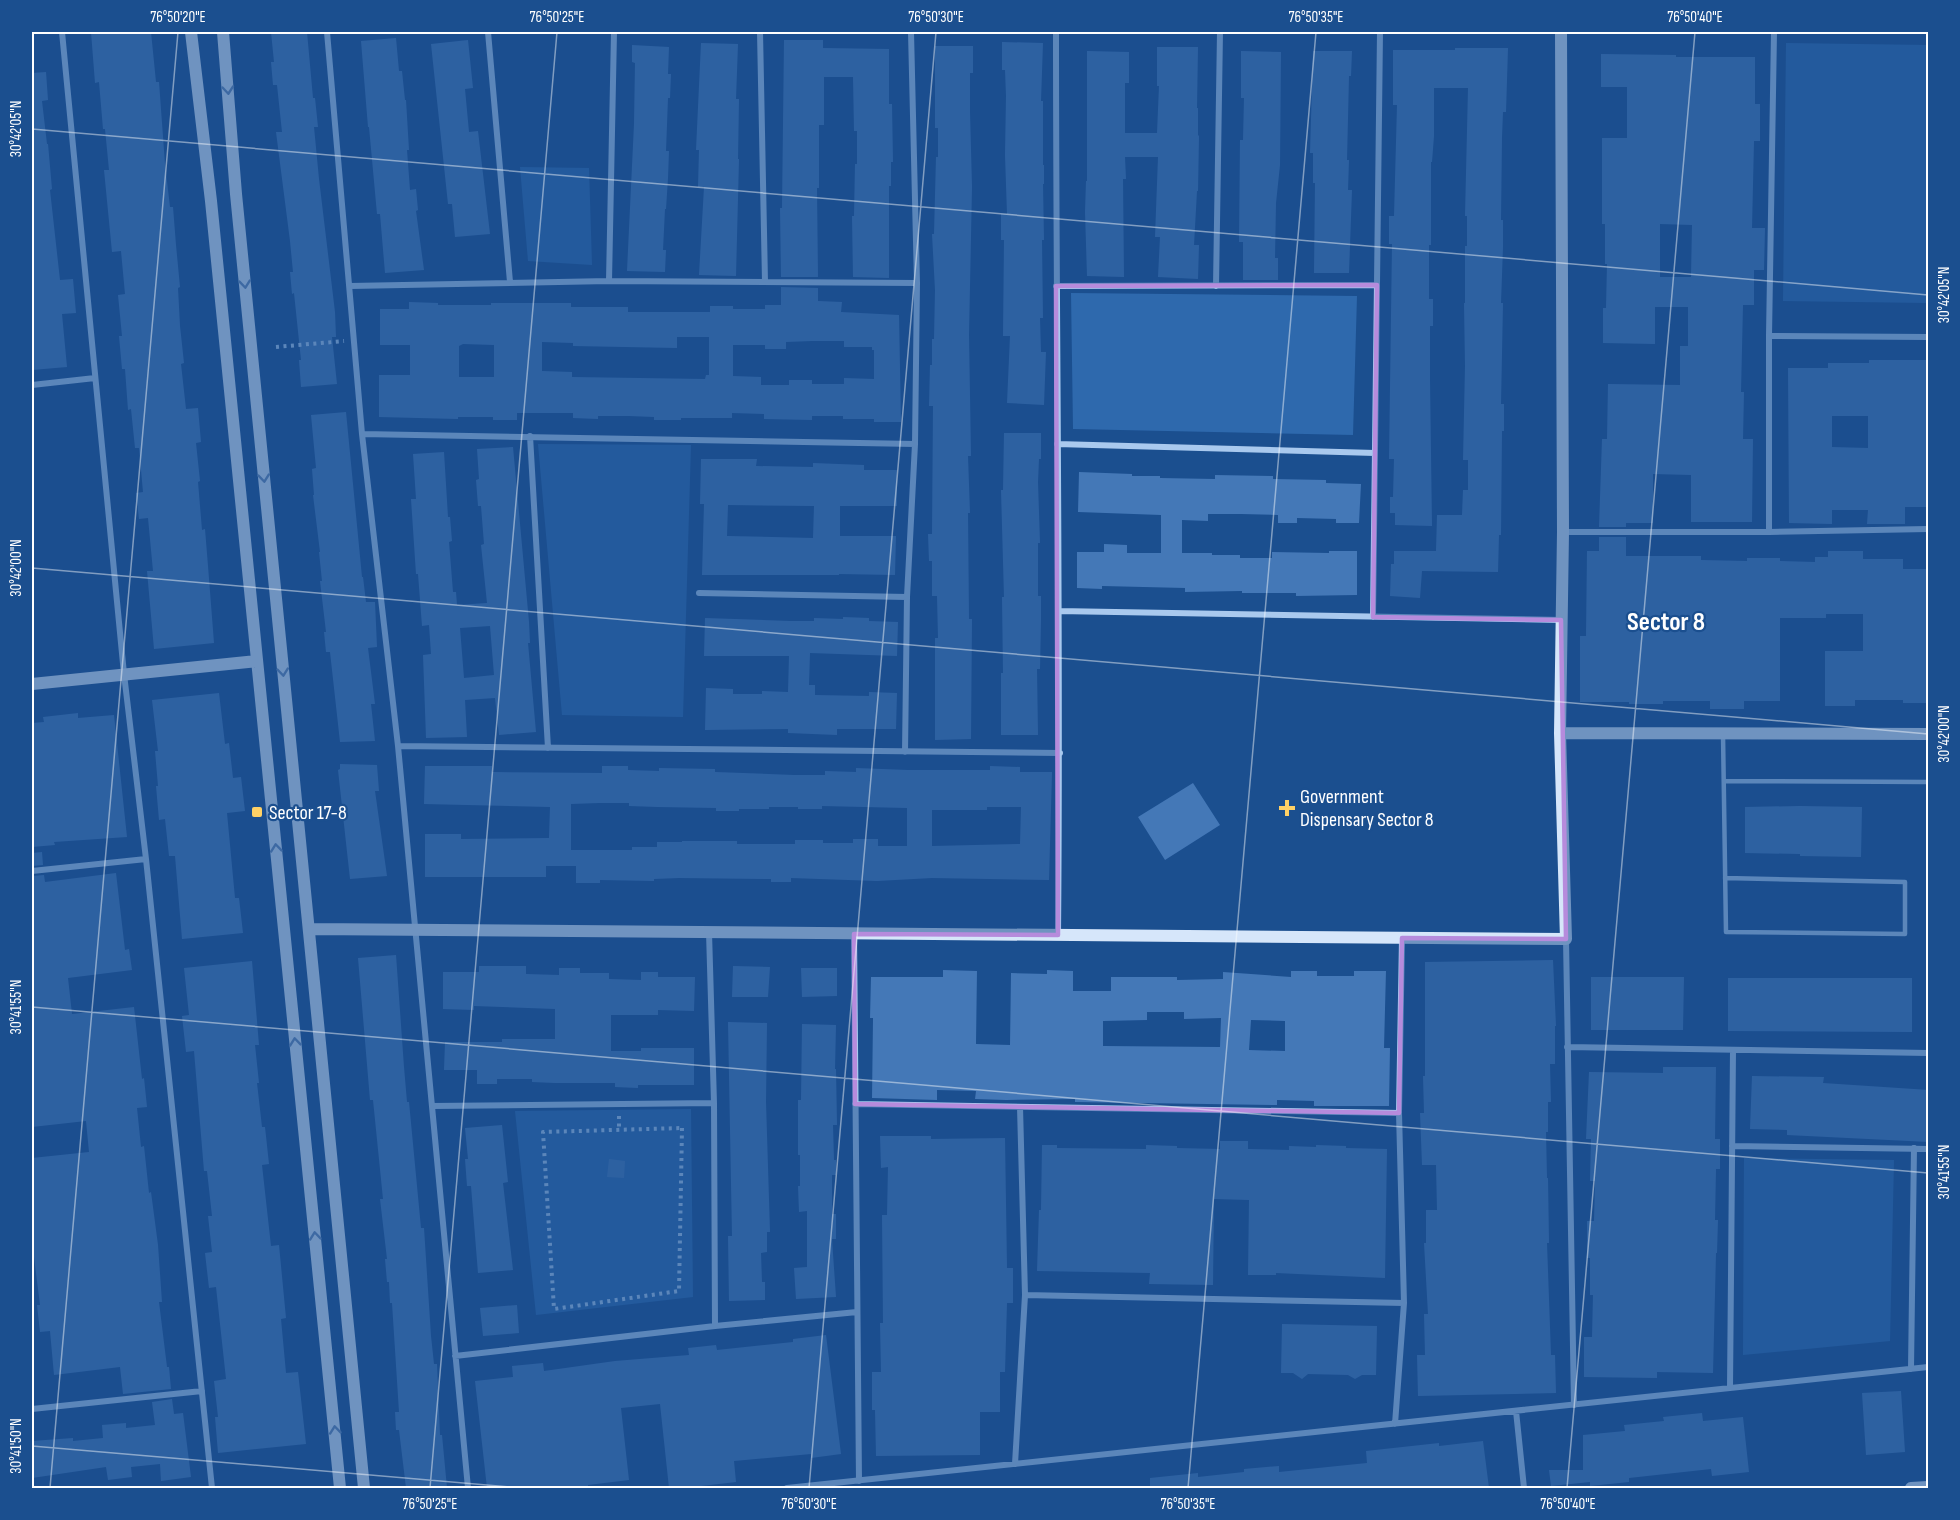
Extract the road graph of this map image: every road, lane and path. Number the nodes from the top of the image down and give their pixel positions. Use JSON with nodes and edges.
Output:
{"nodes":[{"id":1,"x":62,"y":32,"type":"edge"},
{"id":2,"x":191,"y":32,"type":"edge"},
{"id":3,"x":223,"y":32,"type":"edge"},
{"id":4,"x":327,"y":32,"type":"edge"},
{"id":5,"x":488,"y":32,"type":"edge"},
{"id":6,"x":614,"y":32,"type":"edge"},
{"id":7,"x":760,"y":32,"type":"edge"},
{"id":8,"x":911,"y":32,"type":"edge"},
{"id":9,"x":1056,"y":32,"type":"edge"},
{"id":10,"x":1220,"y":32,"type":"edge"},
{"id":11,"x":1380,"y":32,"type":"edge"},
{"id":12,"x":1561,"y":32,"type":"edge"},
{"id":13,"x":1774,"y":32,"type":"edge"},
{"id":14,"x":609,"y":281,"type":"junction"},
{"id":15,"x":510,"y":282,"type":"junction"},
{"id":16,"x":765,"y":282,"type":"junction"},
{"id":17,"x":917,"y":283,"type":"junction"},
{"id":18,"x":1377,"y":285,"type":"junction"},
{"id":19,"x":350,"y":286,"type":"junction"},
{"id":20,"x":1056,"y":286,"type":"junction"},
{"id":21,"x":1216,"y":286,"type":"junction"},
{"id":22,"x":1769,"y":336,"type":"junction"},
{"id":23,"x":1929,"y":337,"type":"edge"},
{"id":24,"x":355,"y":340,"type":"junction"},
{"id":25,"x":276,"y":347,"type":"dead end"},
{"id":26,"x":95,"y":378,"type":"junction"},
{"id":27,"x":32,"y":385,"type":"edge"},
{"id":28,"x":362,"y":434,"type":"junction"},
{"id":29,"x":530,"y":436,"type":"junction"},
{"id":30,"x":915,"y":444,"type":"junction"},
{"id":31,"x":1057,"y":444,"type":"junction"},
{"id":32,"x":1374,"y":453,"type":"junction"},
{"id":33,"x":1929,"y":529,"type":"edge"},
{"id":34,"x":1563,"y":532,"type":"junction"},
{"id":35,"x":1769,"y":532,"type":"junction"},
{"id":36,"x":699,"y":593,"type":"dead end"},
{"id":37,"x":907,"y":597,"type":"junction"},
{"id":38,"x":1058,"y":611,"type":"junction"},
{"id":39,"x":1373,"y":616,"type":"junction"},
{"id":40,"x":1561,"y":620,"type":"junction"},
{"id":41,"x":257,"y":661,"type":"junction"},
{"id":42,"x":124,"y":674,"type":"junction"},
{"id":43,"x":32,"y":684,"type":"edge"},
{"id":44,"x":1560,"y":733,"type":"junction"},
{"id":45,"x":1724,"y":734,"type":"junction"},
{"id":46,"x":1929,"y":734,"type":"edge"},
{"id":47,"x":398,"y":746,"type":"junction"},
{"id":48,"x":548,"y":748,"type":"junction"},
{"id":49,"x":905,"y":752,"type":"junction"},
{"id":50,"x":1060,"y":753,"type":"junction"},
{"id":51,"x":1724,"y":781,"type":"junction"},
{"id":52,"x":1929,"y":782,"type":"edge"},
{"id":53,"x":146,"y":859,"type":"junction"},
{"id":54,"x":32,"y":871,"type":"edge"},
{"id":55,"x":1725,"y":878,"type":"junction"},
{"id":56,"x":309,"y":930,"type":"junction"},
{"id":57,"x":415,"y":930,"type":"junction"},
{"id":58,"x":709,"y":932,"type":"junction"},
{"id":59,"x":854,"y":934,"type":"junction"},
{"id":60,"x":1058,"y":935,"type":"junction"},
{"id":61,"x":1402,"y":938,"type":"junction"},
{"id":62,"x":1566,"y":939,"type":"junction"},
{"id":63,"x":1567,"y":1047,"type":"junction"},
{"id":64,"x":1733,"y":1050,"type":"junction"},
{"id":65,"x":1929,"y":1053,"type":"edge"},
{"id":66,"x":714,"y":1103,"type":"junction"},
{"id":67,"x":855,"y":1104,"type":"junction"},
{"id":68,"x":432,"y":1106,"type":"junction"},
{"id":69,"x":1020,"y":1107,"type":"junction"},
{"id":70,"x":1399,"y":1113,"type":"junction"},
{"id":71,"x":543,"y":1132,"type":"joint"},
{"id":72,"x":1732,"y":1146,"type":"junction"},
{"id":73,"x":1914,"y":1148,"type":"junction"},
{"id":74,"x":1929,"y":1149,"type":"edge"},
{"id":75,"x":1025,"y":1294,"type":"junction"},
{"id":76,"x":1404,"y":1303,"type":"junction"},
{"id":77,"x":857,"y":1312,"type":"junction"},
{"id":78,"x":715,"y":1326,"type":"junction"},
{"id":79,"x":455,"y":1356,"type":"junction"},
{"id":80,"x":1929,"y":1367,"type":"edge"},
{"id":81,"x":1911,"y":1369,"type":"junction"},
{"id":82,"x":1730,"y":1388,"type":"junction"},
{"id":83,"x":202,"y":1391,"type":"junction"},
{"id":84,"x":1574,"y":1405,"type":"junction"},
{"id":85,"x":32,"y":1409,"type":"edge"},
{"id":86,"x":1516,"y":1411,"type":"junction"},
{"id":87,"x":1395,"y":1424,"type":"junction"},
{"id":88,"x":1015,"y":1464,"type":"junction"},
{"id":89,"x":859,"y":1481,"type":"junction"},
{"id":90,"x":1929,"y":1487,"type":"edge"},
{"id":91,"x":212,"y":1488,"type":"edge"},
{"id":92,"x":340,"y":1488,"type":"edge"},
{"id":93,"x":364,"y":1488,"type":"edge"},
{"id":94,"x":468,"y":1488,"type":"edge"},
{"id":95,"x":787,"y":1488,"type":"edge"},
{"id":96,"x":1524,"y":1488,"type":"edge"},
{"id":97,"x":1911,"y":1488,"type":"edge"}],
"edges":[{"from":1,"to":26,"type":"street"},
{"from":2,"to":41,"type":"street"},
{"from":3,"to":56,"type":"street","one_way":true},
{"from":4,"to":19,"type":"street"},
{"from":5,"to":15,"type":"street"},
{"from":6,"to":14,"type":"street"},
{"from":7,"to":16,"type":"street"},
{"from":8,"to":17,"type":"street"},
{"from":9,"to":20,"type":"street"},
{"from":10,"to":21,"type":"street"},
{"from":11,"to":18,"type":"street"},
{"from":12,"to":34,"type":"street"},
{"from":13,"to":22,"type":"street"},
{"from":14,"to":15,"type":"street"},
{"from":14,"to":16,"type":"street"},
{"from":15,"to":19,"type":"street"},
{"from":16,"to":17,"type":"street"},
{"from":17,"to":30,"type":"street"},
{"from":18,"to":21,"type":"street"},
{"from":18,"to":32,"type":"street"},
{"from":19,"to":24,"type":"street"},
{"from":20,"to":21,"type":"street"},
{"from":20,"to":31,"type":"street"},
{"from":22,"to":23,"type":"street"},
{"from":22,"to":35,"type":"street"},
{"from":24,"to":25,"type":"path"},
{"from":24,"to":28,"type":"street"},
{"from":26,"to":27,"type":"street"},
{"from":26,"to":42,"type":"street"},
{"from":28,"to":29,"type":"street"},
{"from":28,"to":47,"type":"street"},
{"from":29,"to":30,"type":"street"},
{"from":29,"to":48,"type":"street"},
{"from":30,"to":37,"type":"street"},
{"from":31,"to":32,"type":"street"},
{"from":31,"to":38,"type":"street"},
{"from":32,"to":39,"type":"street"},
{"from":33,"to":35,"type":"street"},
{"from":34,"to":35,"type":"street"},
{"from":34,"to":40,"type":"street"},
{"from":36,"to":37,"type":"street"},
{"from":37,"to":49,"type":"street"},
{"from":38,"to":39,"type":"street"},
{"from":38,"to":50,"type":"street"},
{"from":39,"to":40,"type":"street"},
{"from":40,"to":44,"type":"street"},
{"from":41,"to":42,"type":"street"},
{"from":92,"to":41,"type":"street","one_way":true},
{"from":42,"to":43,"type":"street"},
{"from":42,"to":53,"type":"street"},
{"from":44,"to":45,"type":"street"},
{"from":44,"to":62,"type":"street"},
{"from":45,"to":46,"type":"street"},
{"from":45,"to":51,"type":"lane"},
{"from":47,"to":48,"type":"street"},
{"from":47,"to":57,"type":"street"},
{"from":48,"to":49,"type":"street"},
{"from":49,"to":50,"type":"street"},
{"from":50,"to":60,"type":"street"},
{"from":51,"to":52,"type":"lane"},
{"from":51,"to":55,"type":"lane"},
{"from":53,"to":54,"type":"street"},
{"from":53,"to":83,"type":"street"},
{"from":55,"to":55,"type":"lane"},
{"from":56,"to":57,"type":"street"},
{"from":56,"to":93,"type":"street"},
{"from":57,"to":58,"type":"street"},
{"from":57,"to":68,"type":"street"},
{"from":58,"to":59,"type":"street"},
{"from":58,"to":66,"type":"street"},
{"from":59,"to":60,"type":"street"},
{"from":59,"to":67,"type":"street"},
{"from":60,"to":61,"type":"street"},
{"from":61,"to":62,"type":"street"},
{"from":61,"to":70,"type":"street"},
{"from":62,"to":63,"type":"street"},
{"from":63,"to":64,"type":"street"},
{"from":63,"to":84,"type":"street"},
{"from":64,"to":65,"type":"street"},
{"from":64,"to":72,"type":"street"},
{"from":66,"to":68,"type":"street"},
{"from":66,"to":78,"type":"street"},
{"from":67,"to":69,"type":"street"},
{"from":67,"to":77,"type":"street"},
{"from":68,"to":79,"type":"street"},
{"from":69,"to":70,"type":"street"},
{"from":69,"to":75,"type":"street"},
{"from":70,"to":76,"type":"street"},
{"from":71,"to":71,"type":"path"},
{"from":72,"to":73,"type":"street"},
{"from":72,"to":82,"type":"street"},
{"from":73,"to":74,"type":"street"},
{"from":73,"to":81,"type":"street"},
{"from":75,"to":76,"type":"street"},
{"from":75,"to":88,"type":"street"},
{"from":76,"to":87,"type":"street"},
{"from":77,"to":78,"type":"street"},
{"from":77,"to":89,"type":"street"},
{"from":78,"to":79,"type":"street"},
{"from":79,"to":94,"type":"street"},
{"from":80,"to":81,"type":"street"},
{"from":81,"to":82,"type":"street"},
{"from":82,"to":84,"type":"street"},
{"from":83,"to":85,"type":"street"},
{"from":83,"to":91,"type":"street"},
{"from":84,"to":86,"type":"street"},
{"from":86,"to":87,"type":"street"},
{"from":86,"to":96,"type":"street"},
{"from":87,"to":88,"type":"street"},
{"from":88,"to":89,"type":"street"},
{"from":89,"to":95,"type":"street"},
{"from":90,"to":97,"type":"street"}]}
